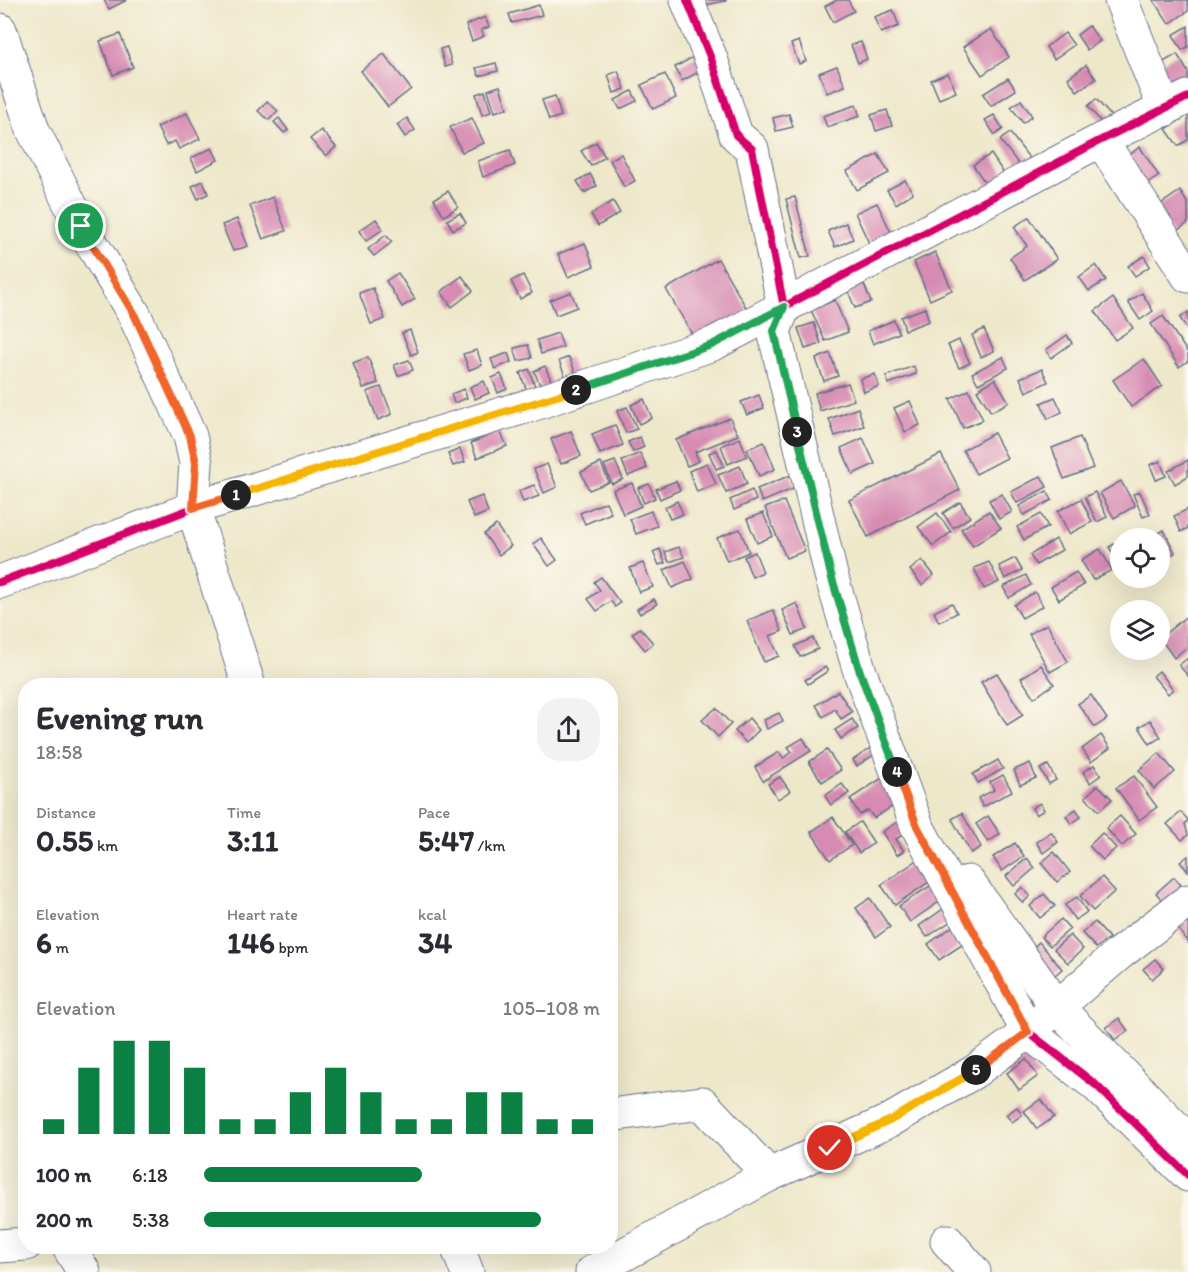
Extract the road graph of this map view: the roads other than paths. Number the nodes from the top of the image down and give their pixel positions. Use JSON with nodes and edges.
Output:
{"nodes":[{"id":1,"x":687,"y":0,"type":"edge"},
{"id":2,"x":1121,"y":0,"type":"edge"},
{"id":3,"x":0,"y":30,"type":"edge"},
{"id":4,"x":1176,"y":104,"type":"edge"},
{"id":5,"x":1101,"y":140,"type":"junction"},
{"id":6,"x":1188,"y":276,"type":"edge"},
{"id":7,"x":784,"y":307,"type":"junction"},
{"id":8,"x":193,"y":508,"type":"junction"},
{"id":9,"x":0,"y":582,"type":"edge"},
{"id":10,"x":246,"y":678,"type":"edge"},
{"id":11,"x":901,"y":784,"type":"junction"},
{"id":12,"x":1188,"y":901,"type":"edge"},
{"id":13,"x":1057,"y":1007,"type":"junction"},
{"id":14,"x":1028,"y":1032,"type":"junction"},
{"id":15,"x":618,"y":1114,"type":"edge"},
{"id":16,"x":1188,"y":1140,"type":"edge"},
{"id":17,"x":769,"y":1175,"type":"junction"},
{"id":18,"x":1188,"y":1175,"type":"edge"},
{"id":19,"x":947,"y":1241,"type":"dead end"},
{"id":20,"x":18,"y":1245,"type":"edge"},
{"id":21,"x":0,"y":1246,"type":"edge"},
{"id":22,"x":73,"y":1254,"type":"edge"},
{"id":23,"x":460,"y":1254,"type":"edge"},
{"id":24,"x":84,"y":1272,"type":"edge"},
{"id":25,"x":467,"y":1272,"type":"edge"},
{"id":26,"x":592,"y":1272,"type":"edge"},
{"id":27,"x":974,"y":1272,"type":"edge"}],
"edges":[{"from":1,"to":7,"type":"street"},
{"from":2,"to":4,"type":"street"},
{"from":3,"to":8,"type":"street"},
{"from":4,"to":5,"type":"street"},
{"from":5,"to":6,"type":"street"},
{"from":5,"to":7,"type":"street"},
{"from":7,"to":8,"type":"street"},
{"from":7,"to":11,"type":"street"},
{"from":8,"to":9,"type":"street"},
{"from":8,"to":10,"type":"street"},
{"from":11,"to":13,"type":"street"},
{"from":11,"to":14,"type":"street"},
{"from":12,"to":13,"type":"street"},
{"from":13,"to":14,"type":"street"},
{"from":13,"to":16,"type":"street"},
{"from":14,"to":17,"type":"street"},
{"from":14,"to":18,"type":"street"},
{"from":15,"to":17,"type":"street"},
{"from":17,"to":26,"type":"street"},
{"from":19,"to":27,"type":"street"},
{"from":20,"to":21,"type":"street"},
{"from":22,"to":24,"type":"street"},
{"from":23,"to":25,"type":"street"}]}
